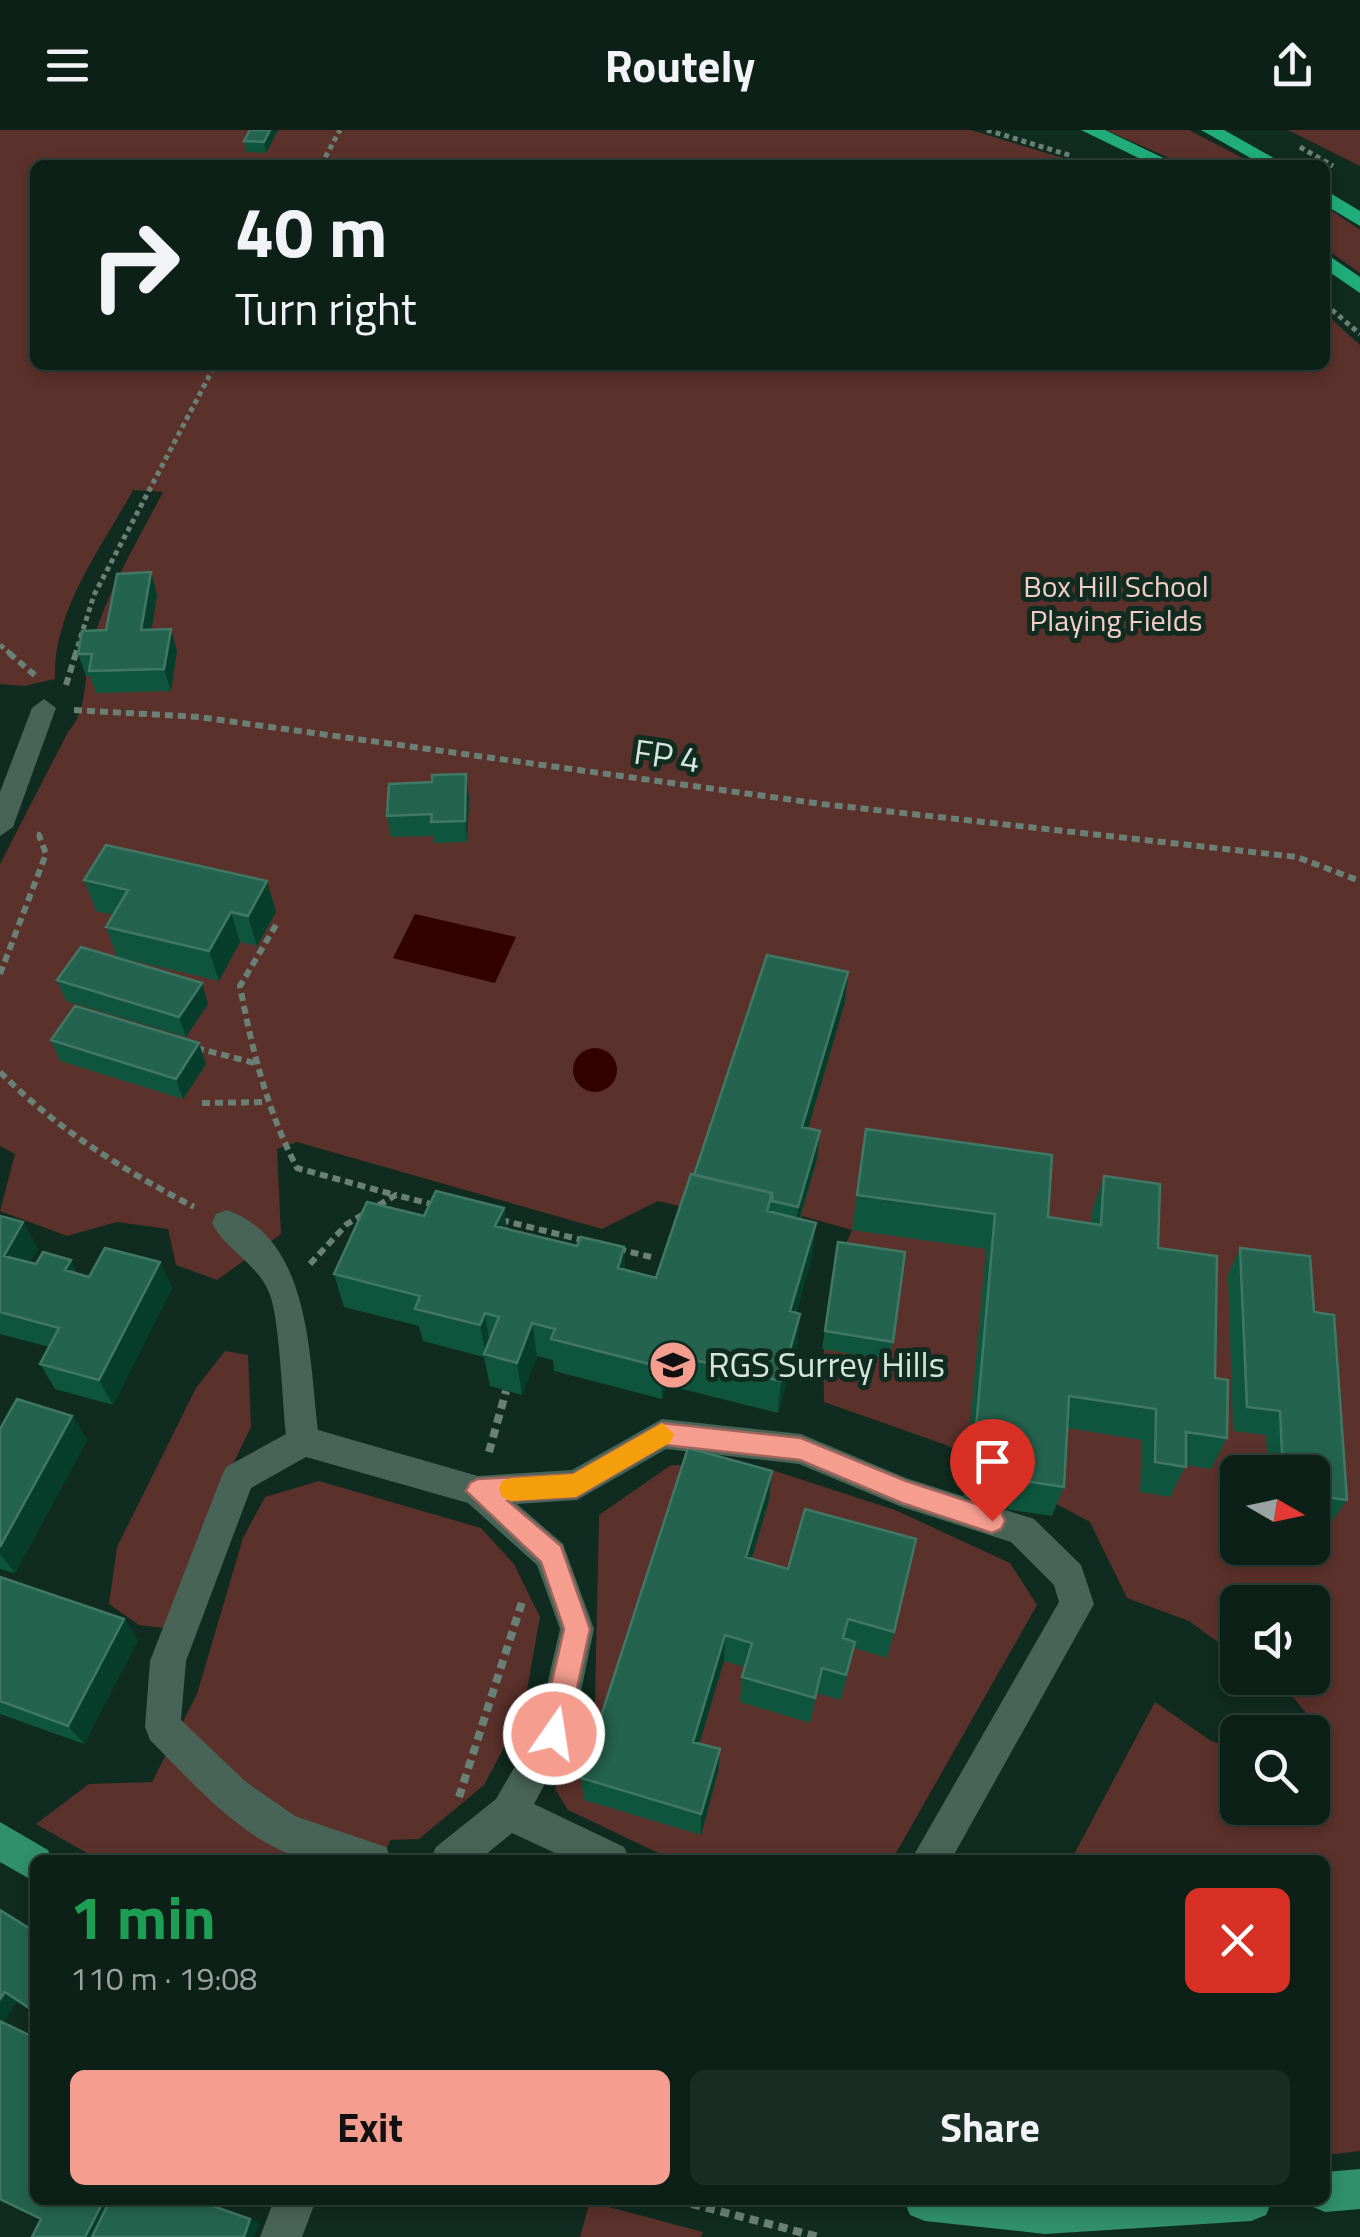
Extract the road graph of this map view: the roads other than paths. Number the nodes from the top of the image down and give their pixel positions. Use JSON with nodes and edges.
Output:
{"nodes":[{"id":1,"x":1090,"y":130,"type":"edge"},
{"id":2,"x":1210,"y":130,"type":"edge"},
{"id":3,"x":1158,"y":160,"type":"edge"},
{"id":4,"x":1267,"y":160,"type":"edge"},
{"id":5,"x":1330,"y":199,"type":"edge"},
{"id":6,"x":1360,"y":220,"type":"edge"},
{"id":7,"x":1330,"y":263,"type":"edge"},
{"id":8,"x":1360,"y":288,"type":"edge"},
{"id":9,"x":44,"y":708,"type":"road end"},
{"id":10,"x":1,"y":825,"type":"edge"},
{"id":11,"x":227,"y":1224,"type":"road end"},
{"id":12,"x":303,"y":1441,"type":"junction"},
{"id":13,"x":478,"y":1491,"type":"junction"},
{"id":14,"x":509,"y":1812,"type":"junction"},
{"id":15,"x":0,"y":1842,"type":"edge"},
{"id":16,"x":344,"y":1855,"type":"edge"},
{"id":17,"x":455,"y":1855,"type":"edge"},
{"id":18,"x":600,"y":1855,"type":"edge"},
{"id":19,"x":933,"y":1855,"type":"edge"},
{"id":20,"x":30,"y":1860,"type":"edge"},
{"id":21,"x":1360,"y":2189,"type":"edge"},
{"id":22,"x":1330,"y":2192,"type":"edge"},
{"id":23,"x":293,"y":2205,"type":"edge"},
{"id":24,"x":944,"y":2205,"type":"edge"},
{"id":25,"x":1203,"y":2205,"type":"edge"},
{"id":26,"x":281,"y":2237,"type":"edge"}],
"edges":[{"from":1,"to":3,"type":"highway"},
{"from":2,"to":4,"type":"highway"},
{"from":5,"to":6,"type":"highway"},
{"from":7,"to":8,"type":"highway"},
{"from":9,"to":10,"type":"street"},
{"from":11,"to":12,"type":"street"},
{"from":12,"to":13,"type":"street"},
{"from":12,"to":16,"type":"street"},
{"from":13,"to":14,"type":"street"},
{"from":13,"to":19,"type":"street"},
{"from":14,"to":17,"type":"street"},
{"from":14,"to":18,"type":"street"},
{"from":15,"to":20,"type":"main road"},
{"from":21,"to":22,"type":"main road"},
{"from":23,"to":26,"type":"street"},
{"from":24,"to":25,"type":"main road"}]}
